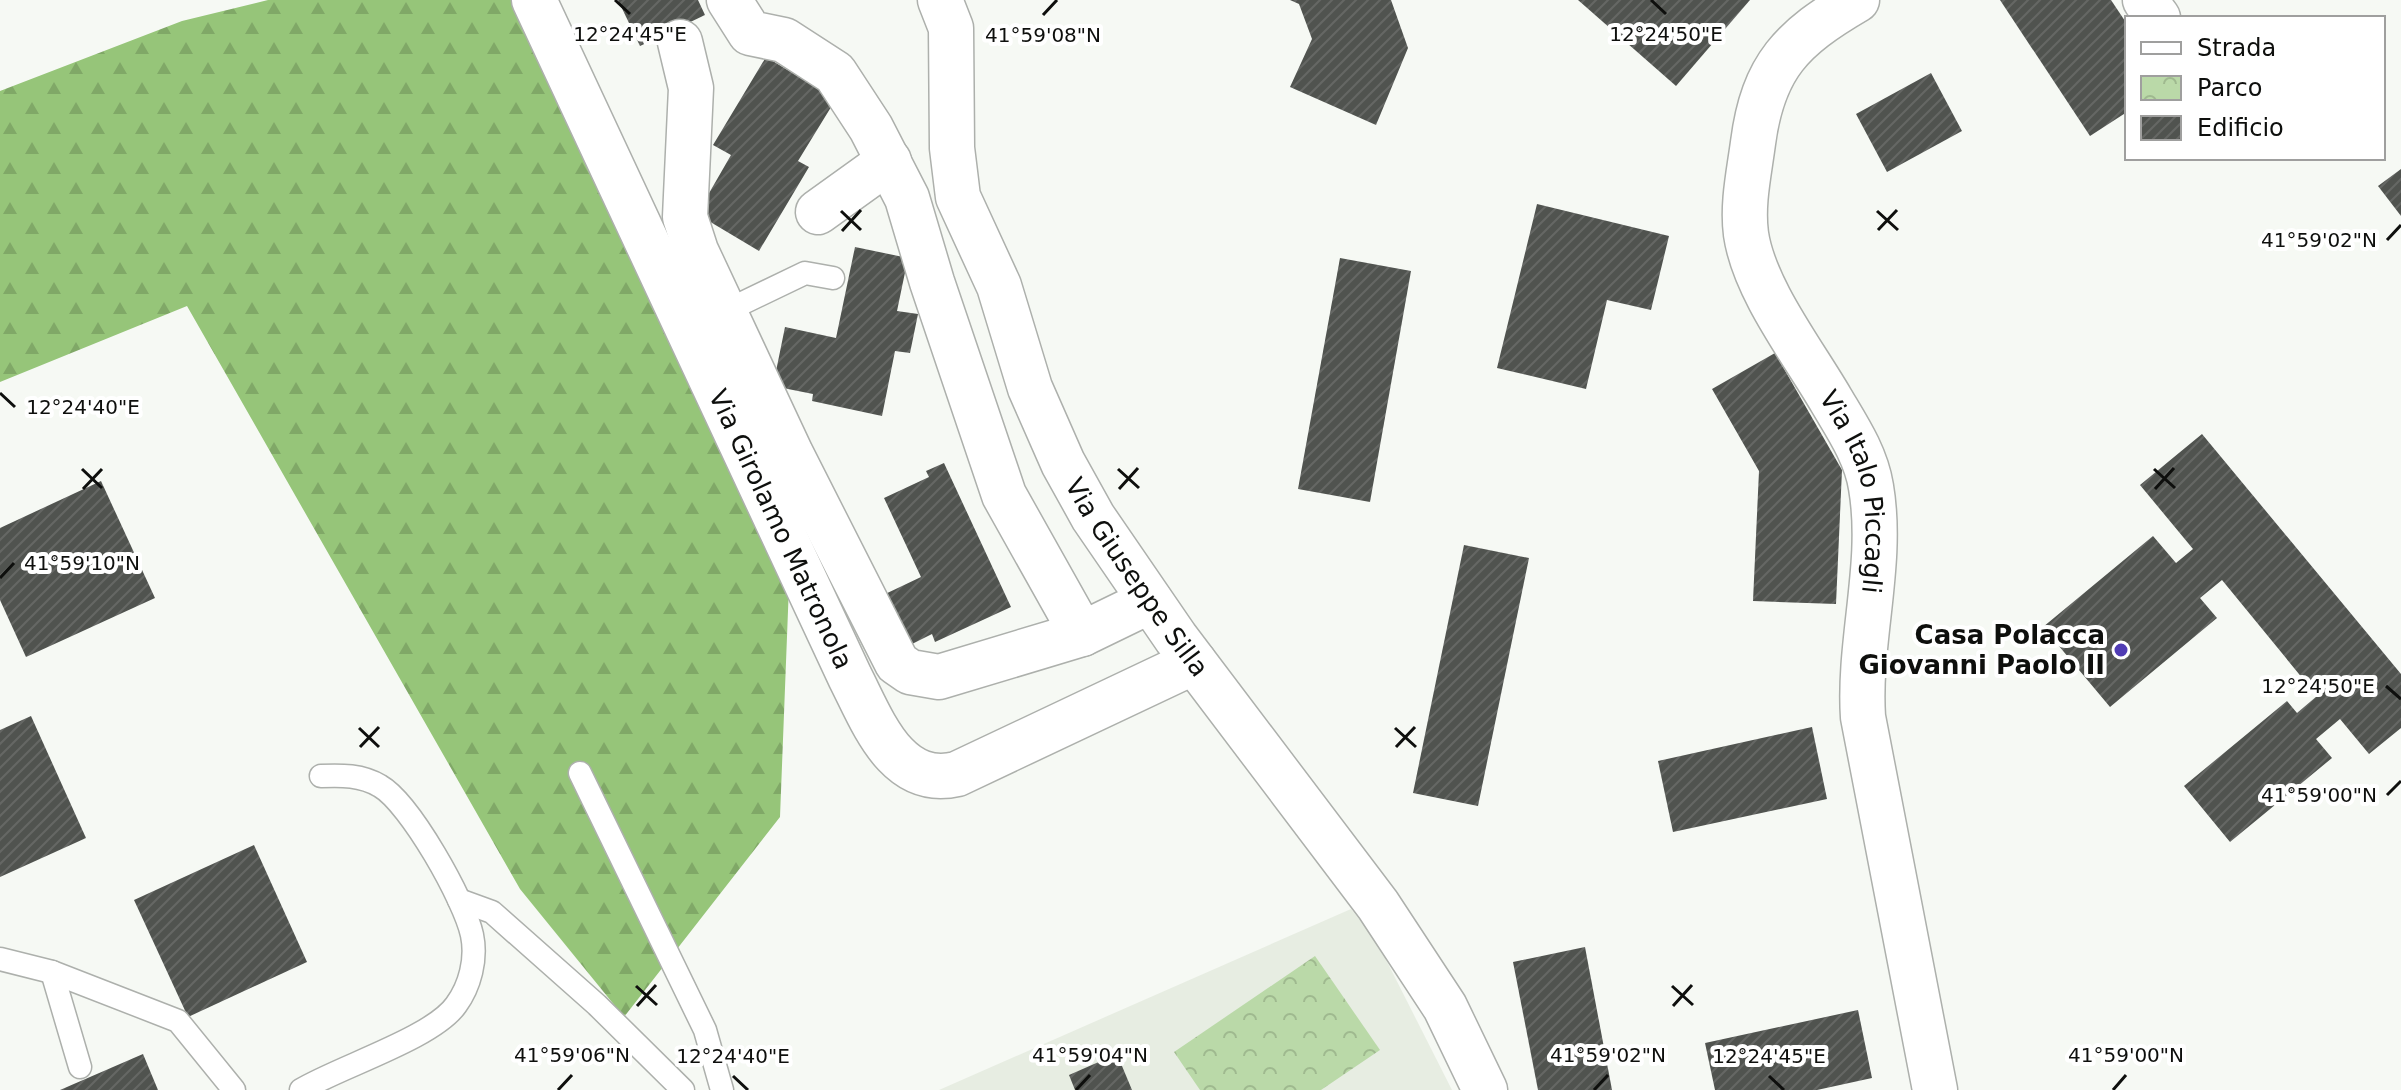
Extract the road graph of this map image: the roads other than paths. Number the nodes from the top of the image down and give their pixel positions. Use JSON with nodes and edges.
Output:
{"nodes":[{"id":1,"x":534,"y":0,"type":"edge"},
{"id":2,"x":729,"y":0,"type":"edge"},
{"id":3,"x":940,"y":0,"type":"edge"},
{"id":4,"x":1857,"y":0,"type":"edge"},
{"id":5,"x":680,"y":42,"type":"dead end"},
{"id":6,"x":889,"y":161,"type":"junction"},
{"id":7,"x":818,"y":212,"type":"dead end"},
{"id":8,"x":833,"y":278,"type":"dead end"},
{"id":9,"x":724,"y":312,"type":"junction"},
{"id":10,"x":1150,"y":601,"type":"junction"},
{"id":11,"x":1082,"y":634,"type":"junction"},
{"id":12,"x":1194,"y":662,"type":"junction"},
{"id":13,"x":580,"y":773,"type":"dead end"},
{"id":14,"x":321,"y":776,"type":"dead end"},
{"id":15,"x":459,"y":900,"type":"junction"},
{"id":16,"x":0,"y":959,"type":"edge"},
{"id":17,"x":52,"y":972,"type":"junction"},
{"id":18,"x":80,"y":1067,"type":"dead end"},
{"id":19,"x":234,"y":1090,"type":"edge"},
{"id":20,"x":301,"y":1090,"type":"edge"},
{"id":21,"x":683,"y":1090,"type":"edge"},
{"id":22,"x":722,"y":1090,"type":"edge"},
{"id":23,"x":1485,"y":1090,"type":"edge"},
{"id":24,"x":1935,"y":1090,"type":"edge"}],
"edges":[{"from":1,"to":12,"type":"street","name":"Via Girolamo Matronola"},
{"from":2,"to":6,"type":"street"},
{"from":3,"to":10,"type":"street","name":"Via Giuseppe Silla"},
{"from":4,"to":24,"type":"street","name":"Via Italo Piccagli"},
{"from":5,"to":9,"type":"street"},
{"from":6,"to":7,"type":"street"},
{"from":6,"to":11,"type":"street"},
{"from":8,"to":9,"type":"lane"},
{"from":9,"to":11,"type":"street"},
{"from":10,"to":11,"type":"street"},
{"from":10,"to":12,"type":"street","name":"Via Giuseppe Silla"},
{"from":12,"to":23,"type":"street","name":"Via Giuseppe Silla"},
{"from":13,"to":22,"type":"lane"},
{"from":14,"to":15,"type":"lane"},
{"from":15,"to":20,"type":"lane"},
{"from":15,"to":21,"type":"lane"},
{"from":16,"to":17,"type":"lane"},
{"from":17,"to":18,"type":"lane"},
{"from":17,"to":19,"type":"lane"}]}
